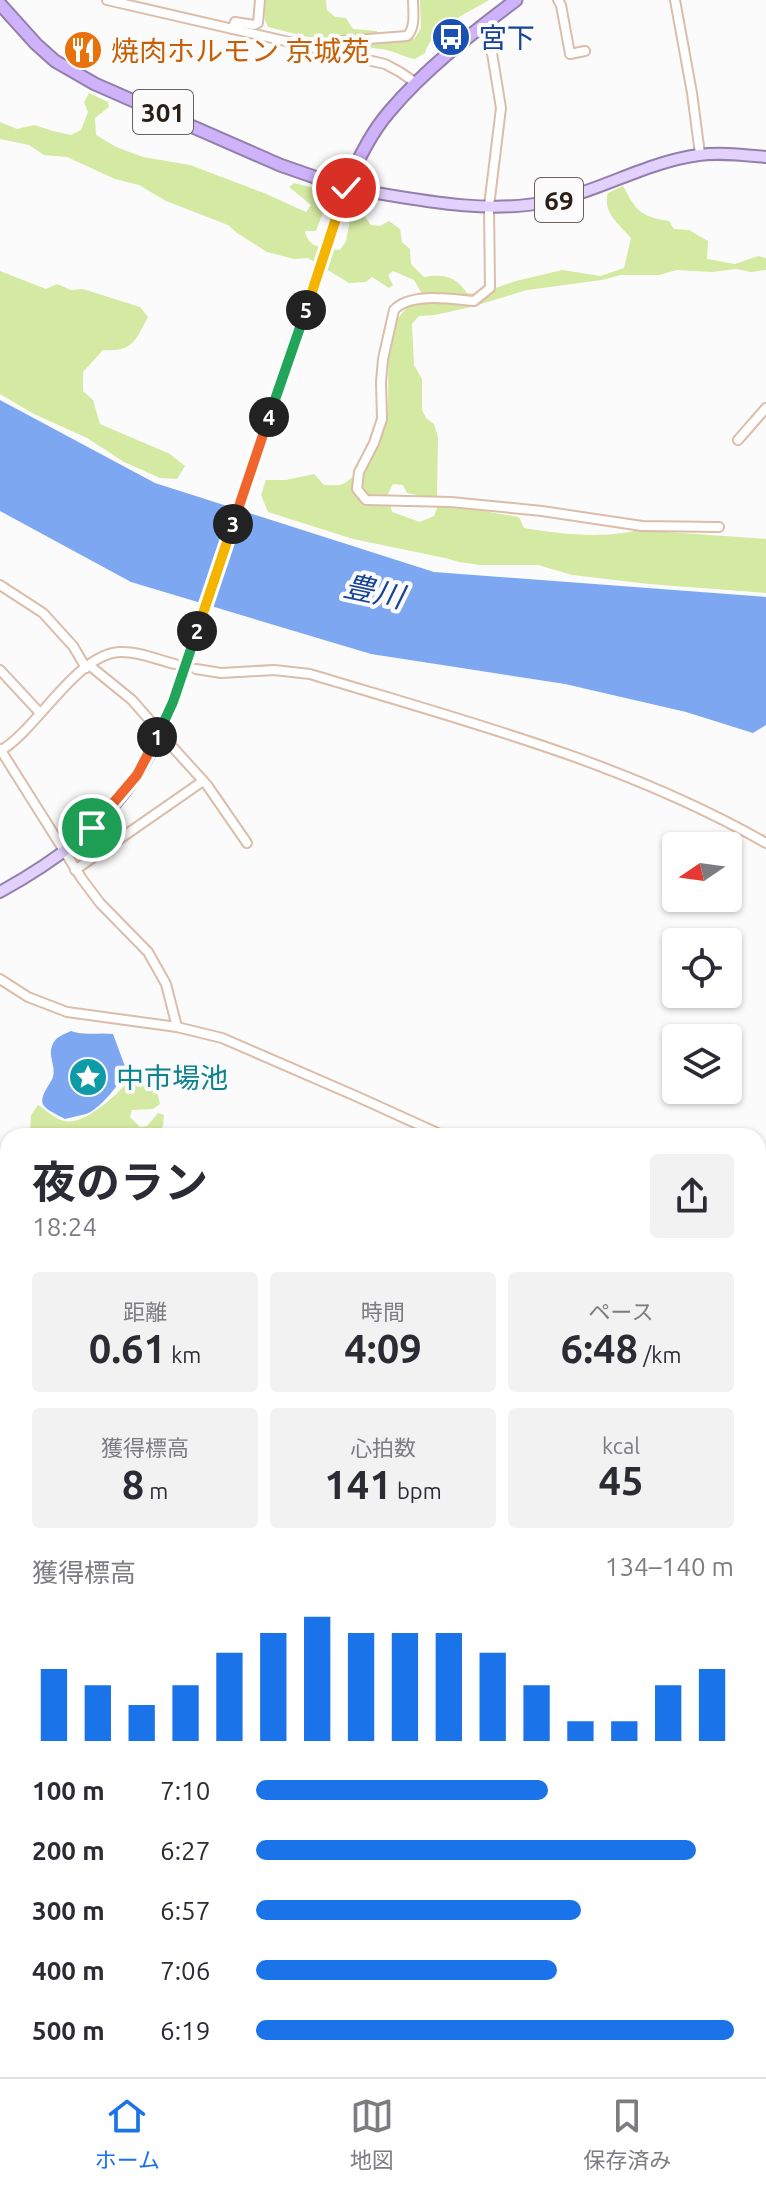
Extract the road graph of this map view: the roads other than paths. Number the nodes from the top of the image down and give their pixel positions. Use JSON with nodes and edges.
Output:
{"nodes":[{"id":1,"x":107,"y":0,"type":"edge"},
{"id":2,"x":260,"y":0,"type":"edge"},
{"id":3,"x":413,"y":0,"type":"edge"},
{"id":4,"x":516,"y":0,"type":"edge"},
{"id":5,"x":558,"y":0,"type":"edge"},
{"id":6,"x":675,"y":0,"type":"edge"},
{"id":7,"x":0,"y":4,"type":"edge"},
{"id":8,"x":481,"y":26,"type":"junction"},
{"id":9,"x":232,"y":29,"type":"junction"},
{"id":10,"x":585,"y":51,"type":"dead end"},
{"id":11,"x":331,"y":52,"type":"junction"},
{"id":12,"x":416,"y":83,"type":"junction"},
{"id":13,"x":700,"y":154,"type":"junction"},
{"id":14,"x":766,"y":157,"type":"edge"},
{"id":15,"x":346,"y":188,"type":"junction"},
{"id":16,"x":489,"y":206,"type":"junction"},
{"id":17,"x":766,"y":408,"type":"edge"},
{"id":18,"x":738,"y":440,"type":"dead end"},
{"id":19,"x":719,"y":527,"type":"dead end"},
{"id":20,"x":0,"y":585,"type":"edge"},
{"id":21,"x":175,"y":664,"type":"dead end"},
{"id":22,"x":87,"y":666,"type":"junction"},
{"id":23,"x":196,"y":669,"type":"dead end"},
{"id":24,"x":0,"y":670,"type":"edge"},
{"id":25,"x":40,"y":713,"type":"junction"},
{"id":26,"x":153,"y":724,"type":"dead end"},
{"id":27,"x":168,"y":742,"type":"dead end"},
{"id":28,"x":1,"y":750,"type":"edge"},
{"id":29,"x":203,"y":781,"type":"junction"},
{"id":30,"x":247,"y":843,"type":"dead end"},
{"id":31,"x":766,"y":843,"type":"edge"},
{"id":32,"x":64,"y":853,"type":"junction"},
{"id":33,"x":75,"y":870,"type":"junction"},
{"id":34,"x":0,"y":892,"type":"edge"},
{"id":35,"x":0,"y":979,"type":"edge"},
{"id":36,"x":177,"y":1027,"type":"junction"},
{"id":37,"x":426,"y":1128,"type":"edge"}],
"edges":[{"from":1,"to":9,"type":"street"},
{"from":2,"to":9,"type":"street"},
{"from":3,"to":11,"type":"street"},
{"from":4,"to":8,"type":"highway"},
{"from":5,"to":10,"type":"street"},
{"from":6,"to":13,"type":"street"},
{"from":7,"to":15,"type":"highway","number":"301"},
{"from":8,"to":12,"type":"highway"},
{"from":8,"to":16,"type":"street"},
{"from":9,"to":11,"type":"street"},
{"from":11,"to":12,"type":"street"},
{"from":12,"to":15,"type":"highway"},
{"from":13,"to":14,"type":"main road","number":"69"},
{"from":13,"to":16,"type":"main road","number":"69"},
{"from":15,"to":16,"type":"main road","number":"69"},
{"from":15,"to":32,"type":"main road"},
{"from":16,"to":19,"type":"street"},
{"from":17,"to":18,"type":"street"},
{"from":20,"to":22,"type":"street"},
{"from":21,"to":22,"type":"street"},
{"from":22,"to":25,"type":"street"},
{"from":22,"to":26,"type":"street"},
{"from":23,"to":31,"type":"street"},
{"from":24,"to":25,"type":"street"},
{"from":25,"to":28,"type":"street"},
{"from":27,"to":29,"type":"street"},
{"from":28,"to":32,"type":"street"},
{"from":29,"to":30,"type":"street"},
{"from":29,"to":33,"type":"street"},
{"from":32,"to":33,"type":"street"},
{"from":32,"to":34,"type":"main road"},
{"from":33,"to":36,"type":"street"},
{"from":35,"to":36,"type":"street"},
{"from":36,"to":37,"type":"street"}]}
